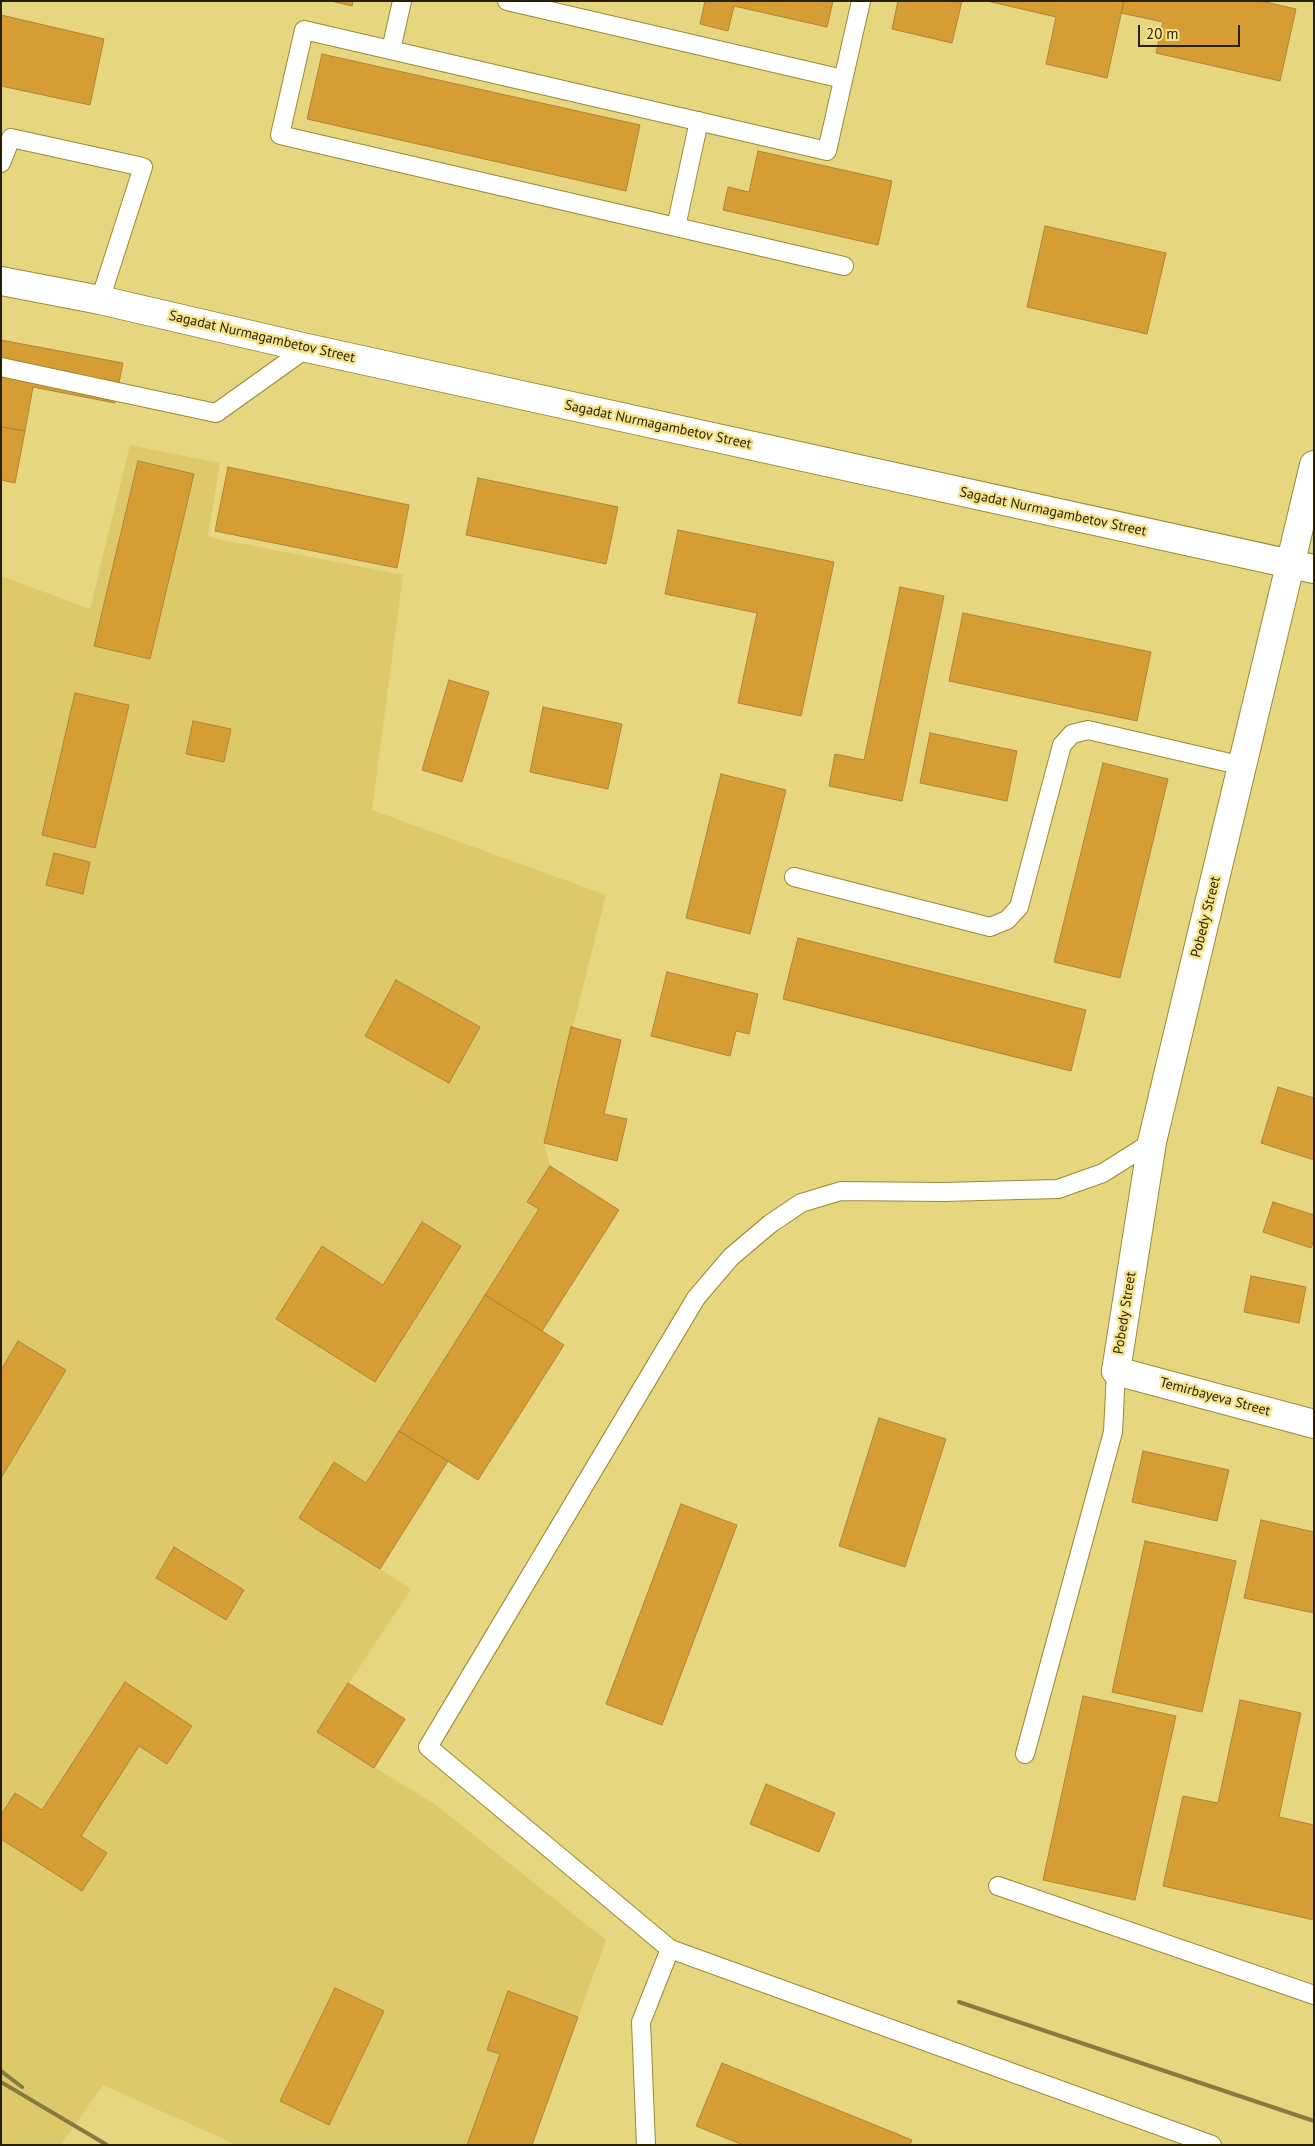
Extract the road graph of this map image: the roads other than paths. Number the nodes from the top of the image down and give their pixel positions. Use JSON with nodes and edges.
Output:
{"nodes":[{"id":1,"x":402,"y":1,"type":"edge"},
{"id":2,"x":508,"y":1,"type":"edge"},
{"id":3,"x":861,"y":1,"type":"edge"},
{"id":4,"x":391,"y":50,"type":"junction"},
{"id":5,"x":843,"y":79,"type":"junction"},
{"id":6,"x":699,"y":121,"type":"junction"},
{"id":7,"x":1,"y":163,"type":"edge"},
{"id":8,"x":676,"y":227,"type":"junction"},
{"id":9,"x":844,"y":266,"type":"dead end"},
{"id":10,"x":1,"y":282,"type":"edge"},
{"id":11,"x":100,"y":300,"type":"junction"},
{"id":12,"x":307,"y":348,"type":"junction"},
{"id":13,"x":1,"y":367,"type":"edge"},
{"id":14,"x":1314,"y":465,"type":"edge"},
{"id":15,"x":1303,"y":566,"type":"edge"},
{"id":16,"x":1242,"y":766,"type":"junction"},
{"id":17,"x":794,"y":878,"type":"dead end"},
{"id":18,"x":1152,"y":1142,"type":"junction"},
{"id":19,"x":1116,"y":1371,"type":"junction"},
{"id":20,"x":1314,"y":1424,"type":"edge"},
{"id":21,"x":1025,"y":1754,"type":"dead end"},
{"id":22,"x":998,"y":1886,"type":"dead end"},
{"id":23,"x":670,"y":1949,"type":"junction"},
{"id":24,"x":1314,"y":1995,"type":"edge"},
{"id":25,"x":646,"y":2145,"type":"edge"},
{"id":26,"x":1212,"y":2145,"type":"edge"}],
"edges":[{"from":1,"to":4,"type":"lane"},
{"from":2,"to":5,"type":"lane"},
{"from":3,"to":5,"type":"lane"},
{"from":4,"to":6,"type":"lane"},
{"from":4,"to":8,"type":"lane"},
{"from":5,"to":6,"type":"lane"},
{"from":6,"to":8,"type":"lane"},
{"from":7,"to":11,"type":"lane"},
{"from":8,"to":9,"type":"lane"},
{"from":10,"to":11,"type":"street","name":"Sagadat Nurmagambetov Street"},
{"from":11,"to":12,"type":"street","name":"Sagadat Nurmagambetov Street"},
{"from":12,"to":13,"type":"lane"},
{"from":12,"to":15,"type":"street","name":"Sagadat Nurmagambetov Street"},
{"from":14,"to":15,"type":"street","name":"Pobedy Street"},
{"from":15,"to":16,"type":"street","name":"Pobedy Street"},
{"from":16,"to":17,"type":"lane"},
{"from":16,"to":18,"type":"street","name":"Pobedy Street"},
{"from":18,"to":19,"type":"street","name":"Pobedy Street"},
{"from":18,"to":23,"type":"lane"},
{"from":19,"to":20,"type":"street","name":"Temirbayeva Street"},
{"from":19,"to":21,"type":"lane"},
{"from":22,"to":24,"type":"lane"},
{"from":23,"to":25,"type":"lane"},
{"from":23,"to":26,"type":"lane"}]}
